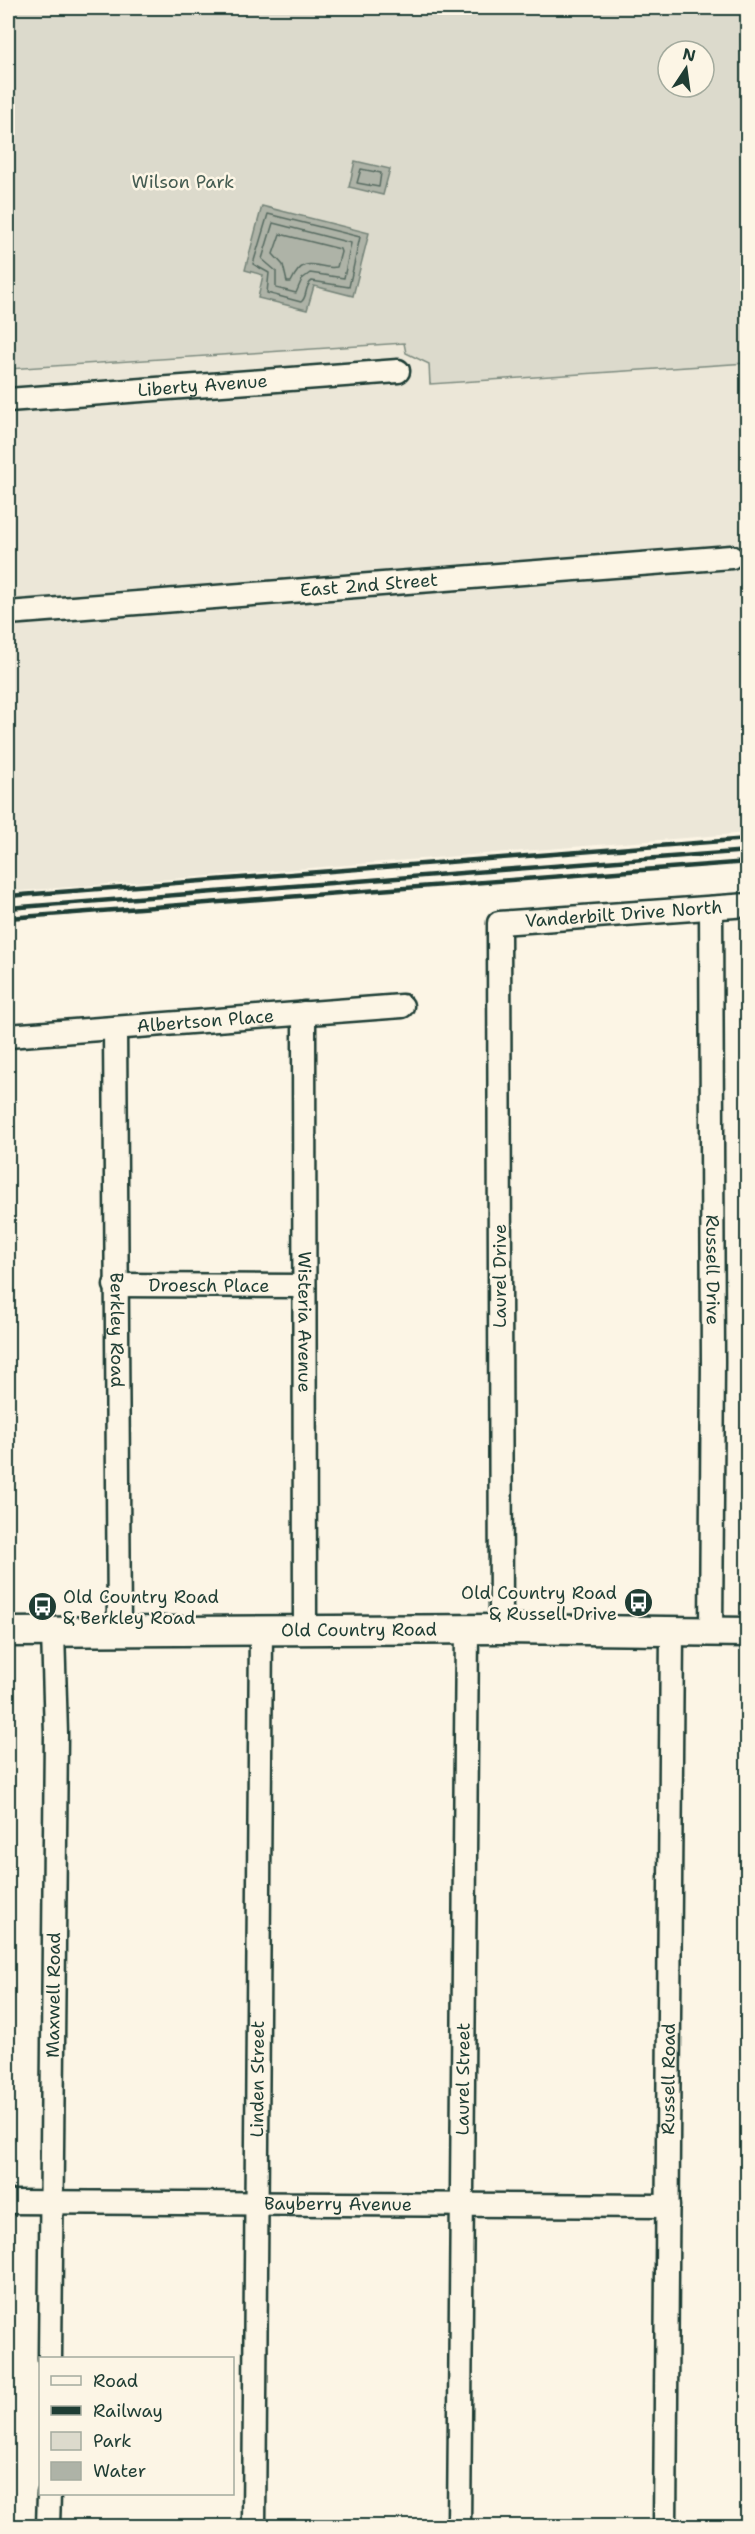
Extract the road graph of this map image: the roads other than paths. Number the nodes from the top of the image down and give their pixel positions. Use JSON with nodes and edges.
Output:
{"nodes":[{"id":1,"x":398,"y":371,"type":"dead end"},
{"id":2,"x":8,"y":400,"type":"edge"},
{"id":3,"x":731,"y":557,"type":"dead end"},
{"id":4,"x":8,"y":613,"type":"edge"},
{"id":5,"x":747,"y":905,"type":"edge"},
{"id":6,"x":711,"y":908,"type":"junction"},
{"id":7,"x":499,"y":923,"type":"joint"},
{"id":8,"x":402,"y":1006,"type":"dead end"},
{"id":9,"x":304,"y":1013,"type":"junction"},
{"id":10,"x":115,"y":1028,"type":"junction"},
{"id":11,"x":8,"y":1036,"type":"edge"},
{"id":12,"x":115,"y":1285,"type":"junction"},
{"id":13,"x":304,"y":1286,"type":"junction"},
{"id":14,"x":501,"y":1629,"type":"junction"},
{"id":15,"x":261,"y":1630,"type":"junction"},
{"id":16,"x":305,"y":1630,"type":"junction"},
{"id":17,"x":119,"y":1631,"type":"junction"},
{"id":18,"x":467,"y":1631,"type":"junction"},
{"id":19,"x":672,"y":1631,"type":"junction"},
{"id":20,"x":8,"y":1632,"type":"edge"},
{"id":21,"x":53,"y":1632,"type":"junction"},
{"id":22,"x":711,"y":1632,"type":"junction"},
{"id":23,"x":747,"y":1632,"type":"edge"},
{"id":24,"x":8,"y":2202,"type":"edge"},
{"id":25,"x":51,"y":2202,"type":"junction"},
{"id":26,"x":257,"y":2204,"type":"junction"},
{"id":27,"x":462,"y":2205,"type":"junction"},
{"id":28,"x":668,"y":2206,"type":"junction"},
{"id":29,"x":50,"y":2357,"type":"edge"},
{"id":30,"x":49,"y":2495,"type":"edge"},
{"id":31,"x":48,"y":2526,"type":"edge"},
{"id":32,"x":254,"y":2526,"type":"edge"},
{"id":33,"x":459,"y":2526,"type":"edge"},
{"id":34,"x":665,"y":2526,"type":"edge"}],
"edges":[{"from":1,"to":2,"type":"street","name":"Liberty Avenue"},
{"from":3,"to":4,"type":"street","name":"East 2nd Street"},
{"from":5,"to":6,"type":"street","name":"Vanderbilt Drive North"},
{"from":6,"to":7,"type":"street","name":"Vanderbilt Drive North"},
{"from":6,"to":22,"type":"street","name":"Russell Drive"},
{"from":7,"to":14,"type":"street","name":"Laurel Drive"},
{"from":8,"to":9,"type":"street","name":"Albertson Place"},
{"from":9,"to":10,"type":"street","name":"Albertson Place"},
{"from":9,"to":13,"type":"street","name":"Wisteria Avenue"},
{"from":10,"to":11,"type":"street","name":"Albertson Place"},
{"from":10,"to":12,"type":"street","name":"Berkley Road"},
{"from":12,"to":13,"type":"street","name":"Droesch Place"},
{"from":12,"to":17,"type":"street","name":"Berkley Road"},
{"from":13,"to":16,"type":"street","name":"Wisteria Avenue"},
{"from":14,"to":18,"type":"main road","name":"Old Country Road"},
{"from":14,"to":19,"type":"main road","name":"Old Country Road"},
{"from":15,"to":16,"type":"main road","name":"Old Country Road"},
{"from":15,"to":17,"type":"main road","name":"Old Country Road"},
{"from":15,"to":26,"type":"street","name":"Linden Street"},
{"from":16,"to":18,"type":"main road","name":"Old Country Road"},
{"from":17,"to":21,"type":"main road","name":"Old Country Road"},
{"from":18,"to":27,"type":"street","name":"Laurel Street"},
{"from":19,"to":22,"type":"main road","name":"Old Country Road"},
{"from":19,"to":28,"type":"street","name":"Russell Road"},
{"from":20,"to":21,"type":"main road","name":"Old Country Road"},
{"from":21,"to":25,"type":"street","name":"Maxwell Road"},
{"from":22,"to":23,"type":"main road","name":"Old Country Road"},
{"from":24,"to":25,"type":"street","name":"Bayberry Avenue"},
{"from":25,"to":26,"type":"street","name":"Bayberry Avenue"},
{"from":25,"to":29,"type":"street","name":"Maxwell Road"},
{"from":26,"to":27,"type":"street","name":"Bayberry Avenue"},
{"from":26,"to":32,"type":"street","name":"Linden Street"},
{"from":27,"to":28,"type":"street","name":"Bayberry Avenue"},
{"from":27,"to":33,"type":"street","name":"Laurel Street"},
{"from":28,"to":34,"type":"street","name":"Russell Road"},
{"from":30,"to":31,"type":"street"}]}
